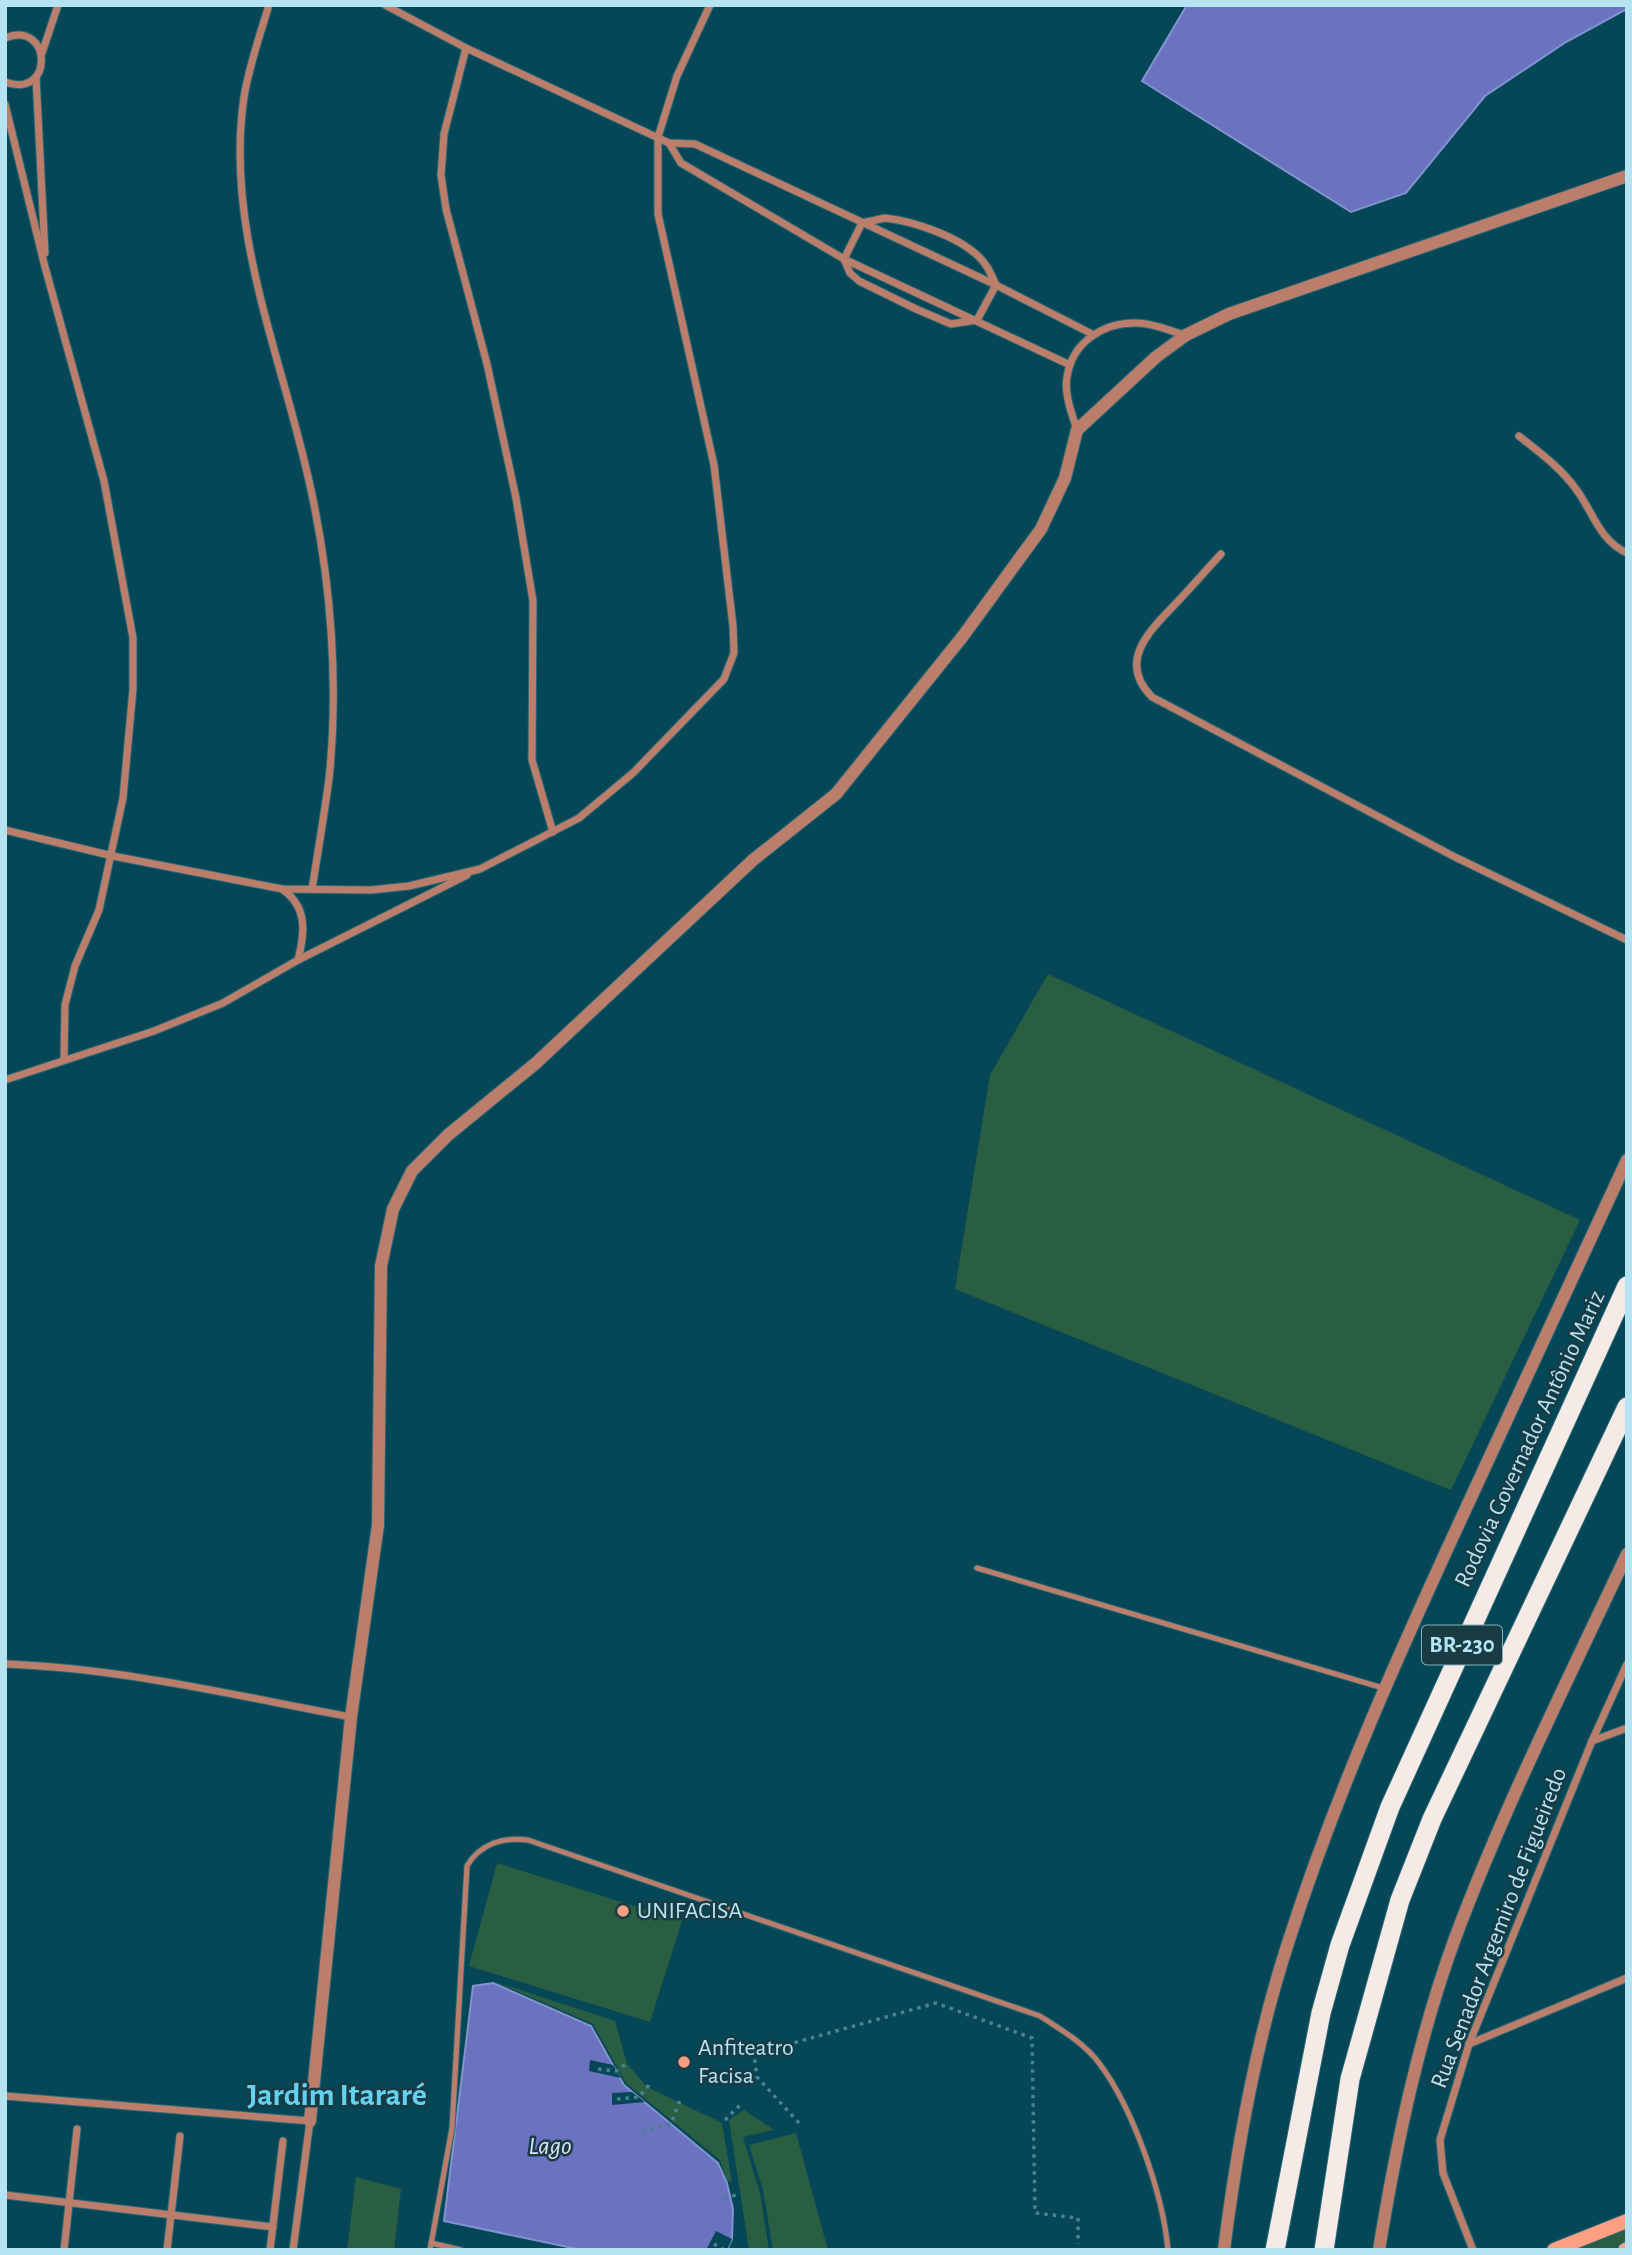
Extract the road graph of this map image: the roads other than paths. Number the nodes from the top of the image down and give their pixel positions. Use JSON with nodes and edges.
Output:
{"nodes":[{"id":1,"x":58,"y":5,"type":"edge"},
{"id":2,"x":270,"y":5,"type":"edge"},
{"id":3,"x":385,"y":5,"type":"edge"},
{"id":4,"x":710,"y":5,"type":"edge"},
{"id":5,"x":5,"y":38,"type":"edge"},
{"id":6,"x":466,"y":48,"type":"junction"},
{"id":7,"x":42,"y":54,"type":"junction"},
{"id":8,"x":36,"y":77,"type":"junction"},
{"id":9,"x":5,"y":82,"type":"edge"},
{"id":10,"x":5,"y":104,"type":"edge"},
{"id":11,"x":658,"y":137,"type":"junction"},
{"id":12,"x":670,"y":143,"type":"junction"},
{"id":13,"x":1627,"y":176,"type":"edge"},
{"id":14,"x":862,"y":223,"type":"junction"},
{"id":15,"x":844,"y":259,"type":"junction"},
{"id":16,"x":45,"y":267,"type":"junction"},
{"id":17,"x":996,"y":285,"type":"junction"},
{"id":18,"x":976,"y":320,"type":"junction"},
{"id":19,"x":1092,"y":334,"type":"junction"},
{"id":20,"x":1186,"y":335,"type":"junction"},
{"id":21,"x":1070,"y":365,"type":"junction"},
{"id":22,"x":1077,"y":430,"type":"junction"},
{"id":23,"x":1518,"y":436,"type":"dead end"},
{"id":24,"x":1627,"y":553,"type":"edge"},
{"id":25,"x":1221,"y":554,"type":"dead end"},
{"id":26,"x":5,"y":830,"type":"edge"},
{"id":27,"x":553,"y":832,"type":"junction"},
{"id":28,"x":113,"y":856,"type":"junction"},
{"id":29,"x":480,"y":869,"type":"junction"},
{"id":30,"x":312,"y":888,"type":"junction"},
{"id":31,"x":282,"y":889,"type":"junction"},
{"id":32,"x":1627,"y":940,"type":"edge"},
{"id":33,"x":298,"y":960,"type":"junction"},
{"id":34,"x":64,"y":1058,"type":"junction"},
{"id":35,"x":5,"y":1080,"type":"edge"},
{"id":36,"x":1627,"y":1160,"type":"edge"},
{"id":37,"x":1627,"y":1286,"type":"edge"},
{"id":38,"x":1627,"y":1407,"type":"edge"},
{"id":39,"x":1627,"y":1554,"type":"edge"},
{"id":40,"x":976,"y":1568,"type":"dead end"},
{"id":41,"x":5,"y":1664,"type":"edge"},
{"id":42,"x":1627,"y":1664,"type":"edge"},
{"id":43,"x":1383,"y":1688,"type":"junction"},
{"id":44,"x":351,"y":1717,"type":"junction"},
{"id":45,"x":1627,"y":1728,"type":"edge"},
{"id":46,"x":1592,"y":1741,"type":"junction"},
{"id":47,"x":1627,"y":1978,"type":"edge"},
{"id":48,"x":1469,"y":2044,"type":"junction"},
{"id":49,"x":5,"y":2096,"type":"edge"},
{"id":50,"x":310,"y":2121,"type":"junction"},
{"id":51,"x":77,"y":2129,"type":"dead end"},
{"id":52,"x":180,"y":2136,"type":"dead end"},
{"id":53,"x":283,"y":2141,"type":"dead end"},
{"id":54,"x":5,"y":2195,"type":"edge"},
{"id":55,"x":69,"y":2203,"type":"junction"},
{"id":56,"x":171,"y":2215,"type":"junction"},
{"id":57,"x":1627,"y":2221,"type":"edge"},
{"id":58,"x":273,"y":2227,"type":"junction"},
{"id":59,"x":430,"y":2246,"type":"edge"},
{"id":60,"x":64,"y":2250,"type":"edge"},
{"id":61,"x":167,"y":2250,"type":"edge"},
{"id":62,"x":270,"y":2250,"type":"edge"},
{"id":63,"x":293,"y":2250,"type":"edge"},
{"id":64,"x":461,"y":2250,"type":"edge"},
{"id":65,"x":1168,"y":2250,"type":"edge"},
{"id":66,"x":1224,"y":2250,"type":"edge"},
{"id":67,"x":1275,"y":2250,"type":"edge"},
{"id":68,"x":1324,"y":2250,"type":"edge"},
{"id":69,"x":1379,"y":2250,"type":"edge"},
{"id":70,"x":1473,"y":2250,"type":"edge"},
{"id":71,"x":1554,"y":2250,"type":"edge"}],
"edges":[{"from":1,"to":7,"type":"street"},
{"from":2,"to":30,"type":"street"},
{"from":3,"to":6,"type":"street"},
{"from":4,"to":11,"type":"street"},
{"from":5,"to":7,"type":"street"},
{"from":6,"to":11,"type":"street"},
{"from":6,"to":27,"type":"street"},
{"from":7,"to":8,"type":"street"},
{"from":8,"to":9,"type":"street"},
{"from":8,"to":16,"type":"street"},
{"from":10,"to":16,"type":"street"},
{"from":11,"to":12,"type":"street"},
{"from":11,"to":27,"type":"street"},
{"from":12,"to":14,"type":"street"},
{"from":12,"to":15,"type":"street"},
{"from":13,"to":20,"type":"street"},
{"from":14,"to":15,"type":"street"},
{"from":14,"to":17,"type":"street"},
{"from":14,"to":17,"type":"street"},
{"from":15,"to":18,"type":"street"},
{"from":15,"to":18,"type":"street"},
{"from":16,"to":28,"type":"street"},
{"from":17,"to":18,"type":"street"},
{"from":17,"to":19,"type":"street"},
{"from":18,"to":21,"type":"street"},
{"from":19,"to":20,"type":"street"},
{"from":19,"to":21,"type":"street"},
{"from":20,"to":22,"type":"street"},
{"from":21,"to":22,"type":"street"},
{"from":22,"to":44,"type":"street"},
{"from":23,"to":24,"type":"street"},
{"from":25,"to":32,"type":"street"},
{"from":26,"to":28,"type":"street"},
{"from":27,"to":29,"type":"street"},
{"from":28,"to":31,"type":"street"},
{"from":28,"to":34,"type":"street"},
{"from":29,"to":30,"type":"street"},
{"from":29,"to":33,"type":"street"},
{"from":30,"to":31,"type":"street"},
{"from":31,"to":33,"type":"street"},
{"from":33,"to":34,"type":"street"},
{"from":34,"to":35,"type":"street"},
{"from":36,"to":43,"type":"street"},
{"from":37,"to":67,"type":"highway","name":"Rodovia Governador Antônio Mariz","number":"BR-230"},
{"from":38,"to":68,"type":"highway","number":"BR-230"},
{"from":39,"to":69,"type":"street"},
{"from":40,"to":43,"type":"lane"},
{"from":41,"to":44,"type":"street"},
{"from":42,"to":46,"type":"street","name":"Rua Senador Argemiro de Figueiredo"},
{"from":43,"to":66,"type":"street"},
{"from":44,"to":50,"type":"street"},
{"from":45,"to":46,"type":"street"},
{"from":46,"to":48,"type":"street","name":"Rua Senador Argemiro de Figueiredo"},
{"from":47,"to":48,"type":"street"},
{"from":48,"to":70,"type":"street","name":"Rua Senador Argemiro de Figueiredo"},
{"from":49,"to":50,"type":"street"},
{"from":50,"to":63,"type":"street"},
{"from":51,"to":55,"type":"street"},
{"from":52,"to":56,"type":"street"},
{"from":53,"to":58,"type":"street"},
{"from":54,"to":55,"type":"street"},
{"from":55,"to":56,"type":"street"},
{"from":55,"to":60,"type":"street"},
{"from":56,"to":58,"type":"street"},
{"from":56,"to":61,"type":"street"},
{"from":57,"to":71,"type":"main road"},
{"from":58,"to":62,"type":"street"},
{"from":59,"to":64,"type":"lane"},
{"from":59,"to":65,"type":"lane"}]}
